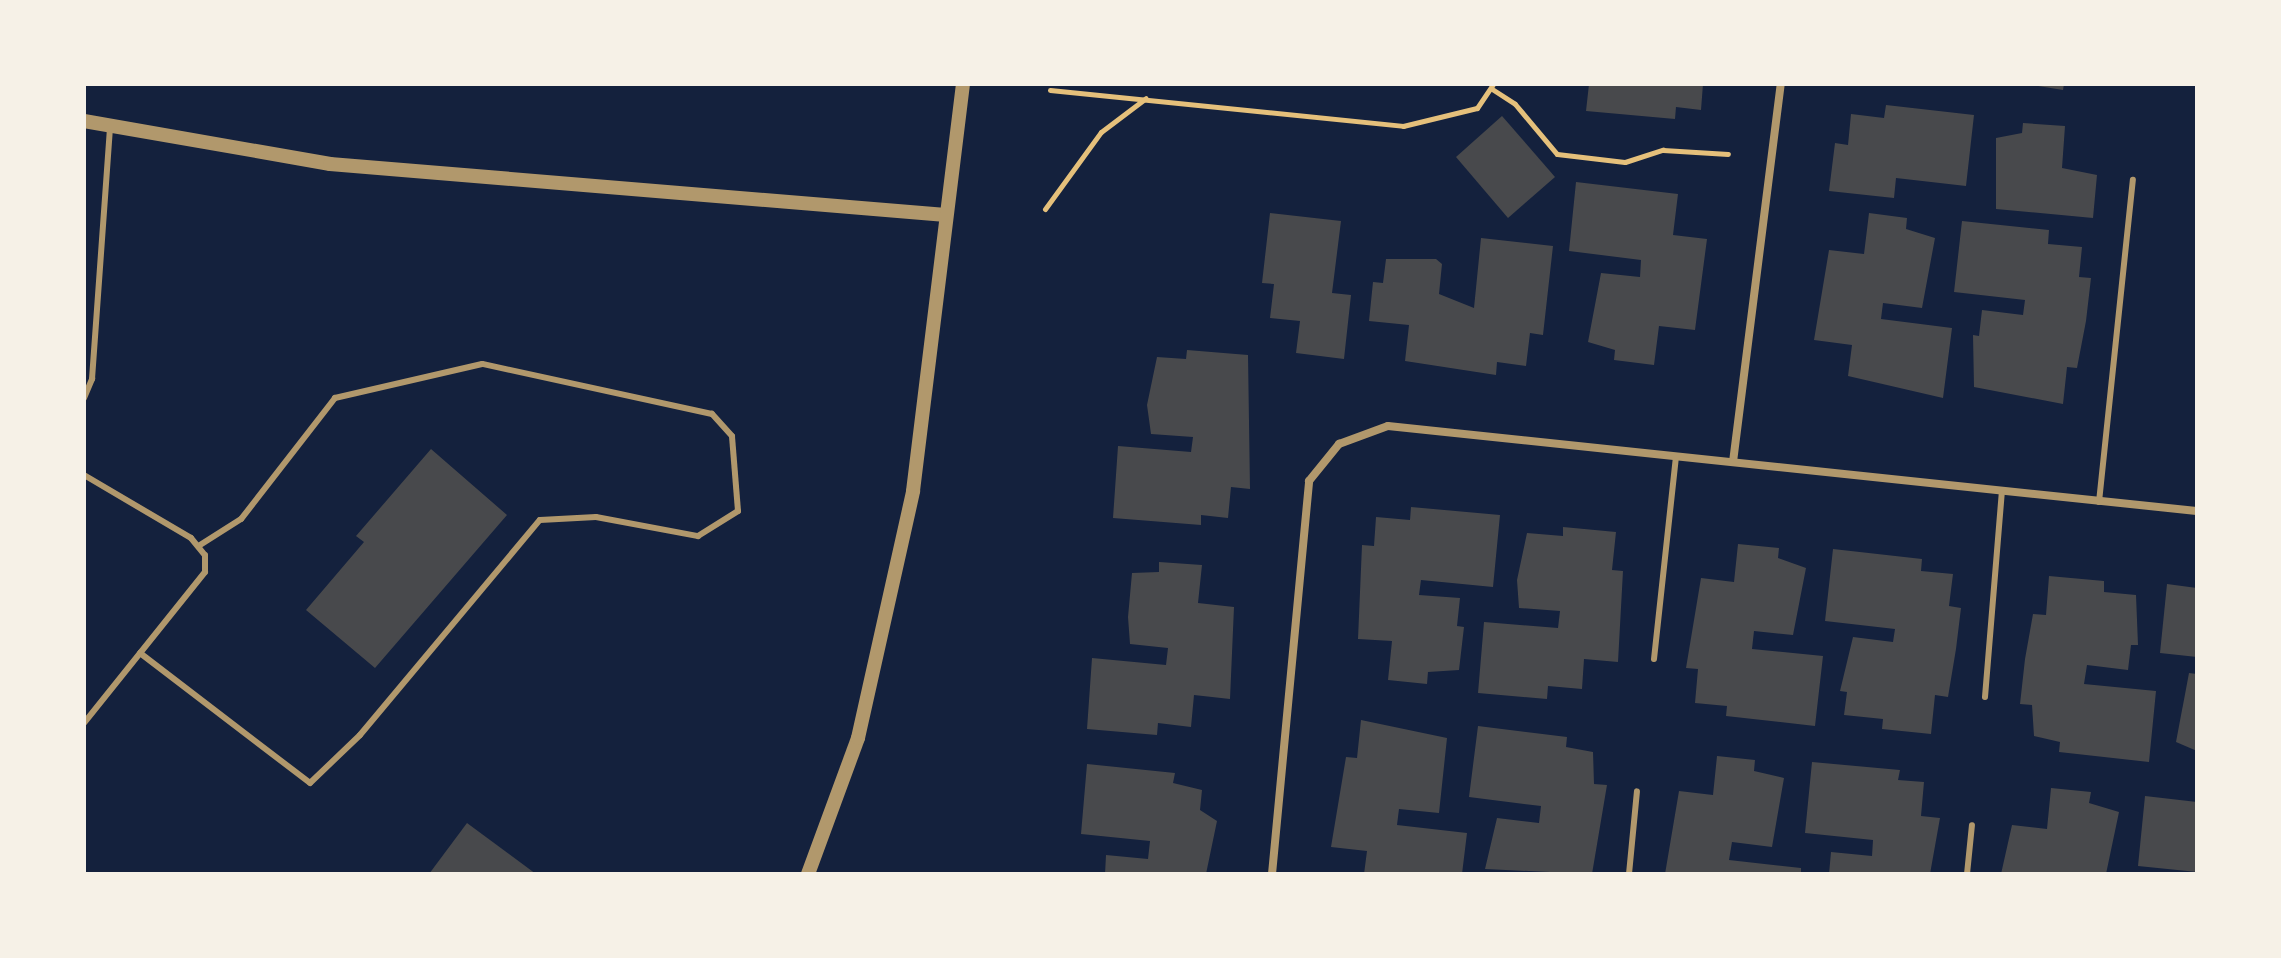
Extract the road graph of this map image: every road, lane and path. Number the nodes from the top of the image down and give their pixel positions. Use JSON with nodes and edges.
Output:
{"nodes":[{"id":1,"x":963,"y":84,"type":"edge"},
{"id":2,"x":1781,"y":84,"type":"edge"},
{"id":3,"x":1492,"y":87,"type":"edge"},
{"id":4,"x":1050,"y":90,"type":"dead end"},
{"id":5,"x":1147,"y":98,"type":"junction"},
{"id":6,"x":84,"y":121,"type":"edge"},
{"id":7,"x":110,"y":130,"type":"junction"},
{"id":8,"x":1728,"y":154,"type":"dead end"},
{"id":9,"x":2133,"y":180,"type":"dead end"},
{"id":10,"x":1045,"y":209,"type":"dead end"},
{"id":11,"x":946,"y":215,"type":"junction"},
{"id":12,"x":84,"y":398,"type":"edge"},
{"id":13,"x":1676,"y":458,"type":"junction"},
{"id":14,"x":1733,"y":462,"type":"junction"},
{"id":15,"x":84,"y":475,"type":"edge"},
{"id":16,"x":2002,"y":492,"type":"junction"},
{"id":17,"x":2099,"y":502,"type":"junction"},
{"id":18,"x":2197,"y":511,"type":"edge"},
{"id":19,"x":200,"y":545,"type":"junction"},
{"id":20,"x":140,"y":653,"type":"junction"},
{"id":21,"x":1654,"y":659,"type":"dead end"},
{"id":22,"x":1985,"y":697,"type":"dead end"},
{"id":23,"x":84,"y":723,"type":"edge"},
{"id":24,"x":1637,"y":791,"type":"dead end"},
{"id":25,"x":1972,"y":825,"type":"dead end"},
{"id":26,"x":808,"y":874,"type":"edge"},
{"id":27,"x":1272,"y":874,"type":"edge"},
{"id":28,"x":1629,"y":874,"type":"edge"},
{"id":29,"x":1967,"y":874,"type":"edge"}],
"edges":[{"from":1,"to":11,"type":"street"},
{"from":2,"to":14,"type":"street"},
{"from":3,"to":5,"type":"path"},
{"from":3,"to":8,"type":"path"},
{"from":4,"to":5,"type":"path"},
{"from":5,"to":10,"type":"path"},
{"from":6,"to":7,"type":"street"},
{"from":7,"to":11,"type":"street"},
{"from":7,"to":12,"type":"lane"},
{"from":9,"to":17,"type":"lane"},
{"from":11,"to":26,"type":"street"},
{"from":13,"to":14,"type":"street"},
{"from":13,"to":21,"type":"lane"},
{"from":13,"to":27,"type":"street"},
{"from":14,"to":16,"type":"street"},
{"from":15,"to":19,"type":"lane"},
{"from":16,"to":17,"type":"street"},
{"from":16,"to":22,"type":"lane"},
{"from":17,"to":18,"type":"street"},
{"from":19,"to":20,"type":"lane"},
{"from":19,"to":20,"type":"lane"},
{"from":20,"to":23,"type":"lane"},
{"from":24,"to":28,"type":"lane"},
{"from":25,"to":29,"type":"lane"}]}
